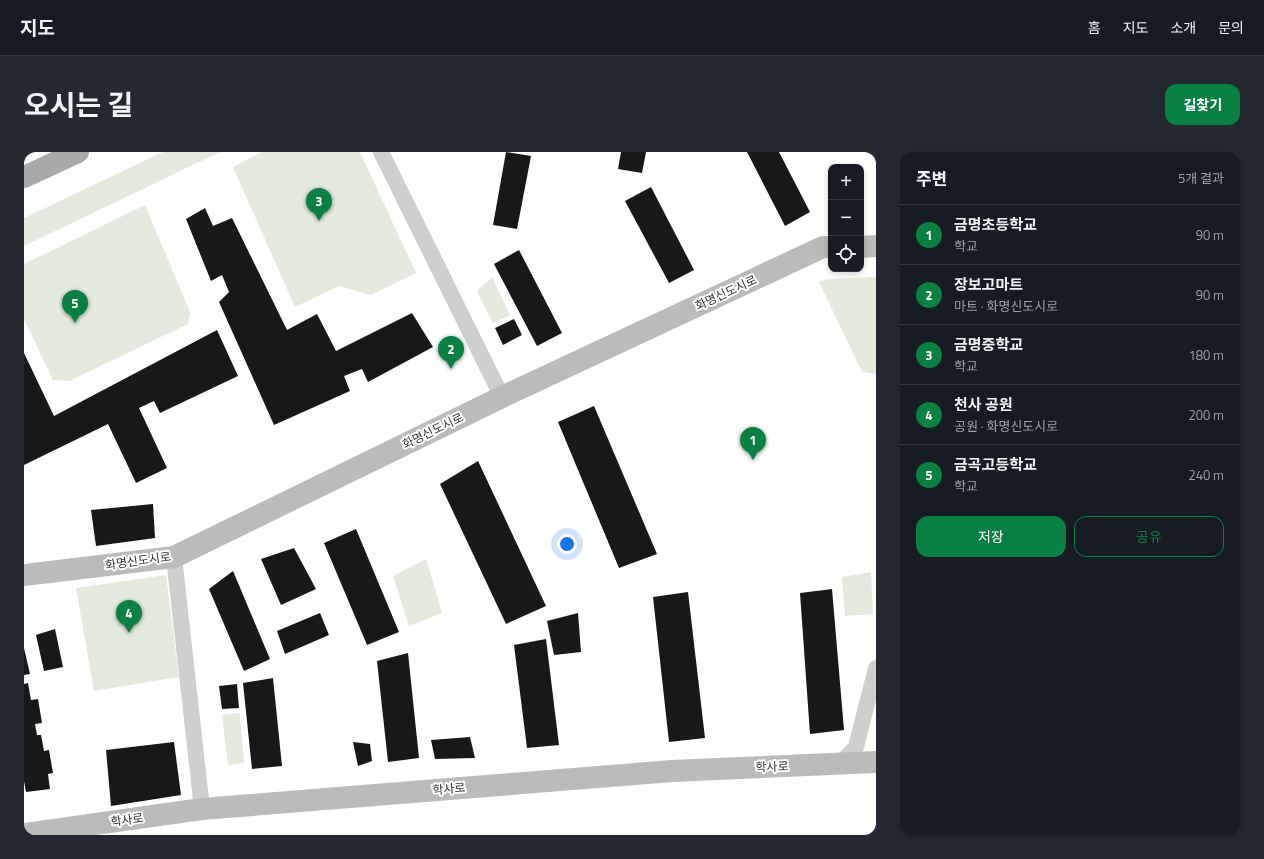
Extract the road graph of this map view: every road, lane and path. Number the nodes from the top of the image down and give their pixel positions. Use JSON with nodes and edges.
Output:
{"nodes":[{"id":1,"x":78,"y":152,"type":"edge"},
{"id":2,"x":381,"y":152,"type":"edge"},
{"id":3,"x":24,"y":177,"type":"edge"},
{"id":4,"x":876,"y":246,"type":"edge"},
{"id":5,"x":828,"y":247,"type":"edge"},
{"id":6,"x":864,"y":247,"type":"edge"},
{"id":7,"x":502,"y":397,"type":"junction"},
{"id":8,"x":174,"y":557,"type":"junction"},
{"id":9,"x":24,"y":575,"type":"edge"},
{"id":10,"x":876,"y":668,"type":"edge"},
{"id":11,"x":876,"y":762,"type":"edge"},
{"id":12,"x":840,"y":764,"type":"junction"},
{"id":13,"x":202,"y":809,"type":"junction"},
{"id":14,"x":24,"y":834,"type":"edge"}],
"edges":[{"from":1,"to":3,"type":"main road"},
{"from":2,"to":7,"type":"street"},
{"from":4,"to":6,"type":"main road"},
{"from":5,"to":7,"type":"main road","name":"화명신도시로"},
{"from":7,"to":8,"type":"main road","name":"화명신도시로"},
{"from":8,"to":9,"type":"main road","name":"화명신도시로"},
{"from":8,"to":13,"type":"street"},
{"from":10,"to":12,"type":"street"},
{"from":11,"to":12,"type":"main road","name":"학사로"},
{"from":12,"to":13,"type":"main road","name":"학사로"},
{"from":13,"to":14,"type":"main road","name":"학사로"}]}
